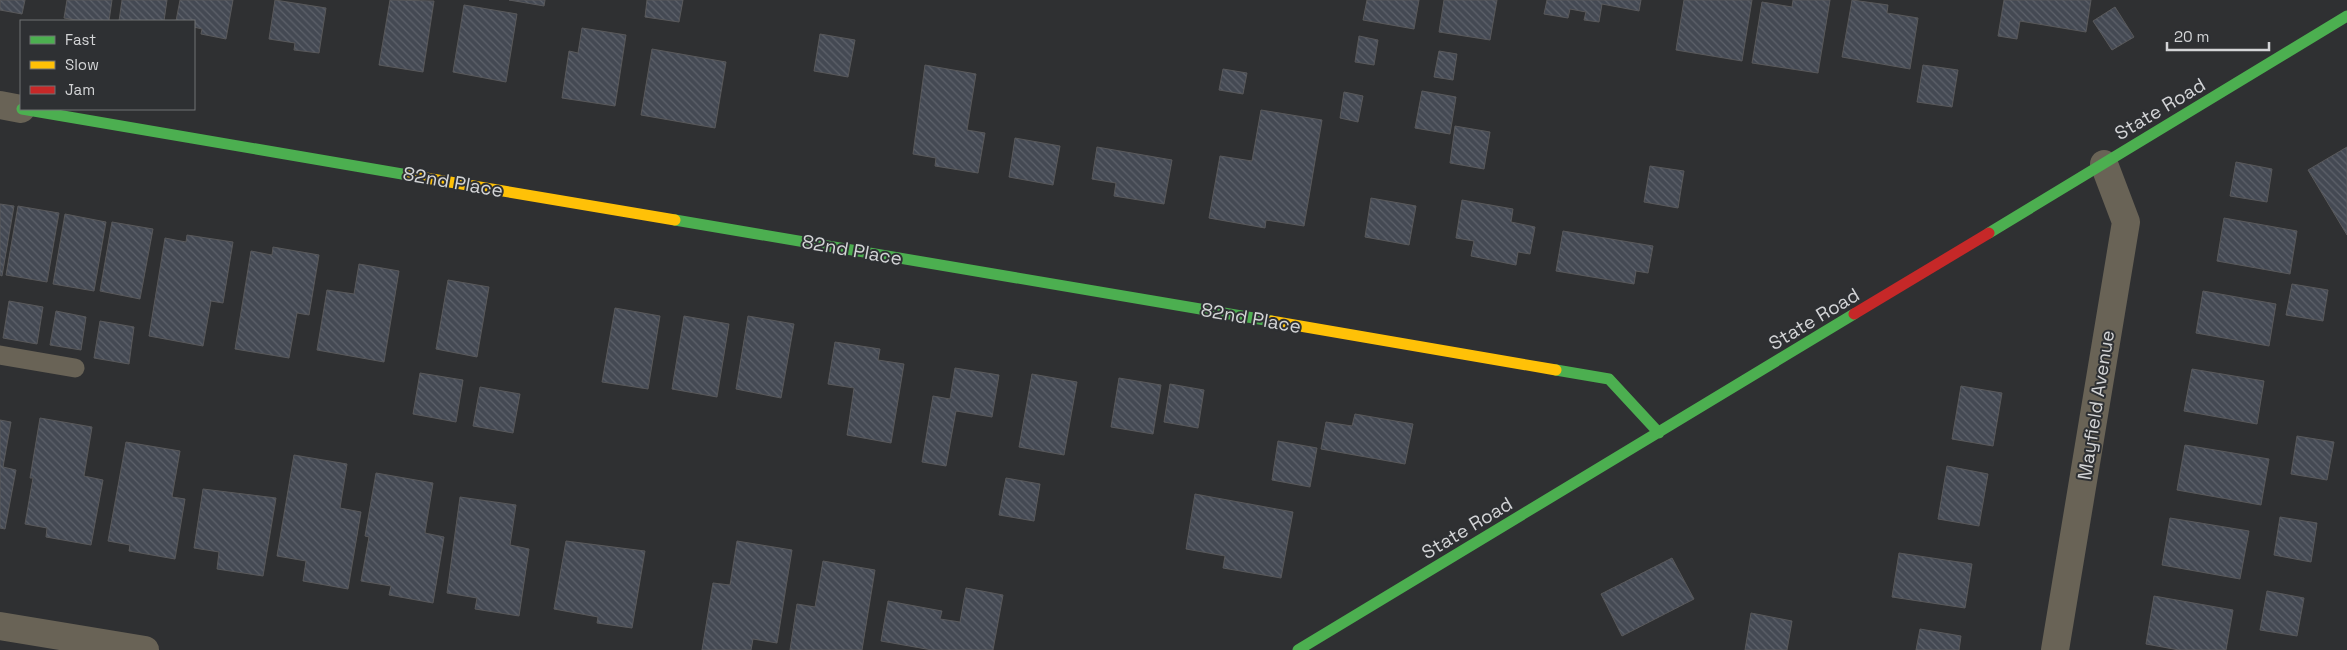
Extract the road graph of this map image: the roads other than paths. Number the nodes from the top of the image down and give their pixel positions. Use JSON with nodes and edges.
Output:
{"nodes":[{"id":1,"x":2347,"y":16,"type":"edge"},
{"id":2,"x":0,"y":105,"type":"edge"},
{"id":3,"x":20,"y":109,"type":"edge"},
{"id":4,"x":28,"y":110,"type":"edge"},
{"id":5,"x":2104,"y":164,"type":"junction"},
{"id":6,"x":0,"y":355,"type":"edge"},
{"id":7,"x":75,"y":368,"type":"dead end"},
{"id":8,"x":1659,"y":434,"type":"junction"},
{"id":9,"x":0,"y":626,"type":"edge"},
{"id":10,"x":145,"y":650,"type":"edge"},
{"id":11,"x":1298,"y":650,"type":"edge"},
{"id":12,"x":2055,"y":650,"type":"edge"}],
"edges":[{"from":1,"to":5,"type":"street","name":"State Road"},
{"from":2,"to":3,"type":"street","name":"82nd Place"},
{"from":4,"to":8,"type":"street","name":"82nd Place"},
{"from":5,"to":8,"type":"street","name":"State Road"},
{"from":5,"to":12,"type":"street","name":"Mayfield Avenue"},
{"from":6,"to":7,"type":"lane"},
{"from":8,"to":11,"type":"street","name":"State Road"},
{"from":9,"to":10,"type":"street"}]}
